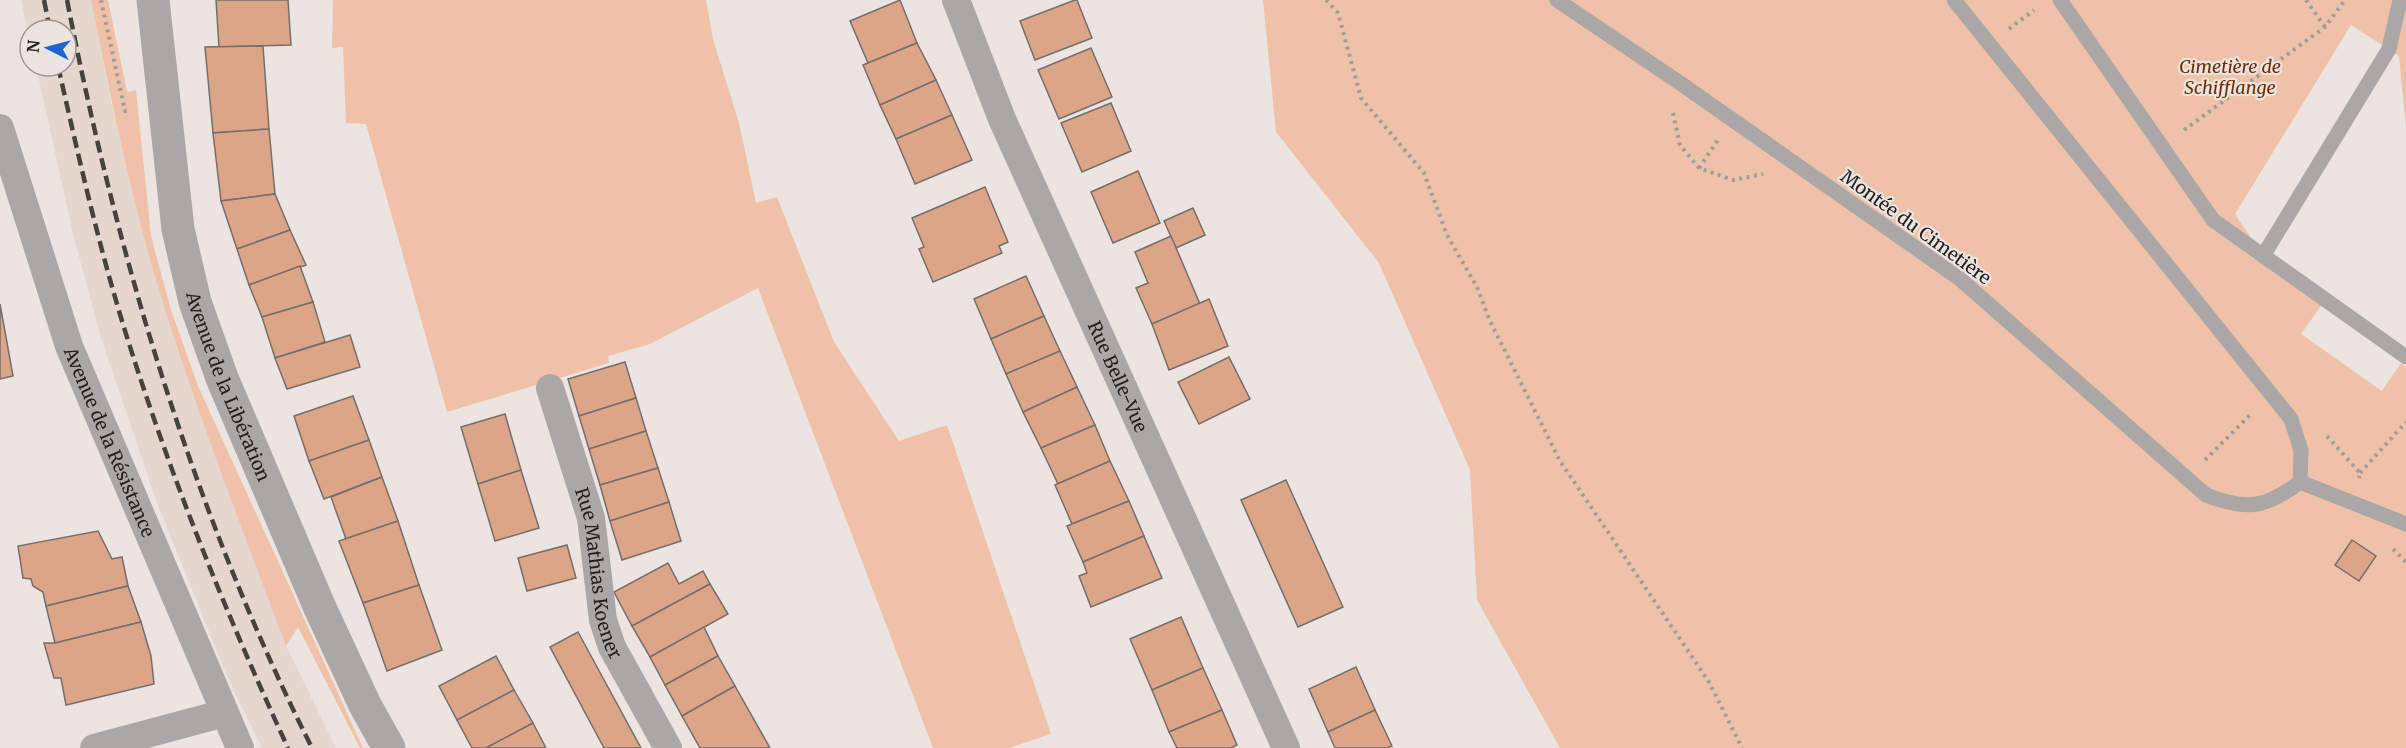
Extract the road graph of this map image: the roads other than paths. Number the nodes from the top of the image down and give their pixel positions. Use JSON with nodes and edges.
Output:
{"nodes":[{"id":1,"x":153,"y":0,"type":"edge"},
{"id":2,"x":956,"y":0,"type":"edge"},
{"id":3,"x":1557,"y":0,"type":"edge"},
{"id":4,"x":1954,"y":0,"type":"edge"},
{"id":5,"x":2060,"y":0,"type":"edge"},
{"id":6,"x":2400,"y":0,"type":"edge"},
{"id":7,"x":0,"y":128,"type":"edge"},
{"id":8,"x":2263,"y":256,"type":"junction"},
{"id":9,"x":2406,"y":357,"type":"edge"},
{"id":10,"x":550,"y":388,"type":"dead end"},
{"id":11,"x":2300,"y":482,"type":"junction"},
{"id":12,"x":2406,"y":524,"type":"edge"},
{"id":13,"x":225,"y":713,"type":"junction"},
{"id":14,"x":94,"y":748,"type":"edge"},
{"id":15,"x":240,"y":748,"type":"edge"},
{"id":16,"x":389,"y":748,"type":"edge"},
{"id":17,"x":668,"y":748,"type":"edge"},
{"id":18,"x":1286,"y":748,"type":"edge"}],
"edges":[{"from":1,"to":16,"type":"street","name":"Avenue de la Libération"},
{"from":2,"to":18,"type":"street","name":"Rue Belle-Vue"},
{"from":3,"to":11,"type":"lane","name":"Montée du Cimetière"},
{"from":4,"to":11,"type":"lane"},
{"from":5,"to":8,"type":"lane"},
{"from":6,"to":8,"type":"lane"},
{"from":7,"to":13,"type":"street","name":"Avenue de la Résistance"},
{"from":8,"to":9,"type":"lane"},
{"from":10,"to":17,"type":"street","name":"Rue Mathias Koener"},
{"from":11,"to":12,"type":"lane"},
{"from":13,"to":14,"type":"street"},
{"from":13,"to":15,"type":"street","name":"Avenue de la Résistance"}]}
